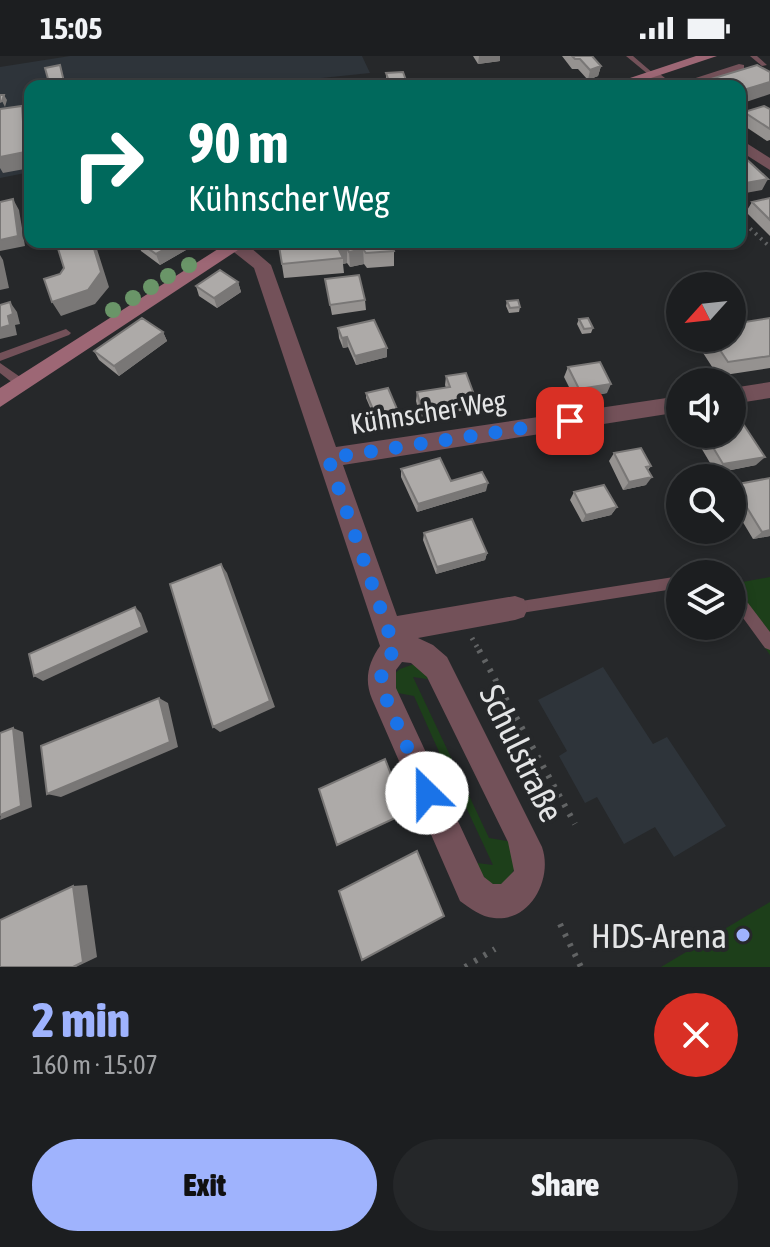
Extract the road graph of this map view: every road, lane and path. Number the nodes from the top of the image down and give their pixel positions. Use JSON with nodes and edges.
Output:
{"nodes":[{"id":1,"x":629,"y":56,"type":"edge"},
{"id":2,"x":710,"y":56,"type":"edge"},
{"id":3,"x":753,"y":56,"type":"edge"},
{"id":4,"x":766,"y":67,"type":"edge"},
{"id":5,"x":739,"y":68,"type":"edge"},
{"id":6,"x":651,"y":74,"type":"junction"},
{"id":7,"x":632,"y":80,"type":"edge"},
{"id":8,"x":660,"y":80,"type":"edge"},
{"id":9,"x":700,"y":80,"type":"edge"},
{"id":10,"x":746,"y":148,"type":"edge"},
{"id":11,"x":770,"y":165,"type":"edge"},
{"id":12,"x":746,"y":225,"type":"edge"},
{"id":13,"x":770,"y":247,"type":"edge"},
{"id":14,"x":233,"y":248,"type":"edge"},
{"id":15,"x":243,"y":248,"type":"edge"},
{"id":16,"x":66,"y":333,"type":"dead end"},
{"id":17,"x":0,"y":357,"type":"edge"},
{"id":18,"x":0,"y":367,"type":"edge"},
{"id":19,"x":22,"y":384,"type":"junction"},
{"id":20,"x":770,"y":390,"type":"edge"},
{"id":21,"x":746,"y":394,"type":"edge"},
{"id":22,"x":0,"y":399,"type":"edge"},
{"id":23,"x":666,"y":406,"type":"edge"},
{"id":24,"x":328,"y":458,"type":"junction"},
{"id":25,"x":666,"y":584,"type":"edge"},
{"id":26,"x":515,"y":608,"type":"joint"},
{"id":27,"x":746,"y":611,"type":"edge"},
{"id":28,"x":472,"y":637,"type":"dead end"},
{"id":29,"x":391,"y":640,"type":"junction"},
{"id":30,"x":770,"y":643,"type":"edge"},
{"id":31,"x":575,"y":824,"type":"dead end"},
{"id":32,"x":560,"y":924,"type":"dead end"},
{"id":33,"x":495,"y":949,"type":"dead end"},
{"id":34,"x":465,"y":967,"type":"edge"},
{"id":35,"x":581,"y":967,"type":"edge"}],
"edges":[{"from":1,"to":6,"type":"lane"},
{"from":2,"to":6,"type":"main road"},
{"from":3,"to":4,"type":"lane"},
{"from":5,"to":9,"type":"street"},
{"from":6,"to":7,"type":"main road"},
{"from":6,"to":8,"type":"street"},
{"from":10,"to":11,"type":"street"},
{"from":12,"to":13,"type":"path"},
{"from":14,"to":19,"type":"main road"},
{"from":15,"to":24,"type":"street"},
{"from":16,"to":17,"type":"lane"},
{"from":18,"to":19,"type":"lane"},
{"from":19,"to":22,"type":"main road"},
{"from":20,"to":21,"type":"street"},
{"from":23,"to":24,"type":"street","name":"Kühnscher Weg"},
{"from":24,"to":29,"type":"street"},
{"from":25,"to":26,"type":"lane"},
{"from":26,"to":29,"type":"street"},
{"from":27,"to":30,"type":"lane"},
{"from":28,"to":31,"type":"path"},
{"from":29,"to":29,"type":"street","name":"Schulstraße"},
{"from":32,"to":35,"type":"path"},
{"from":33,"to":34,"type":"path"}]}
